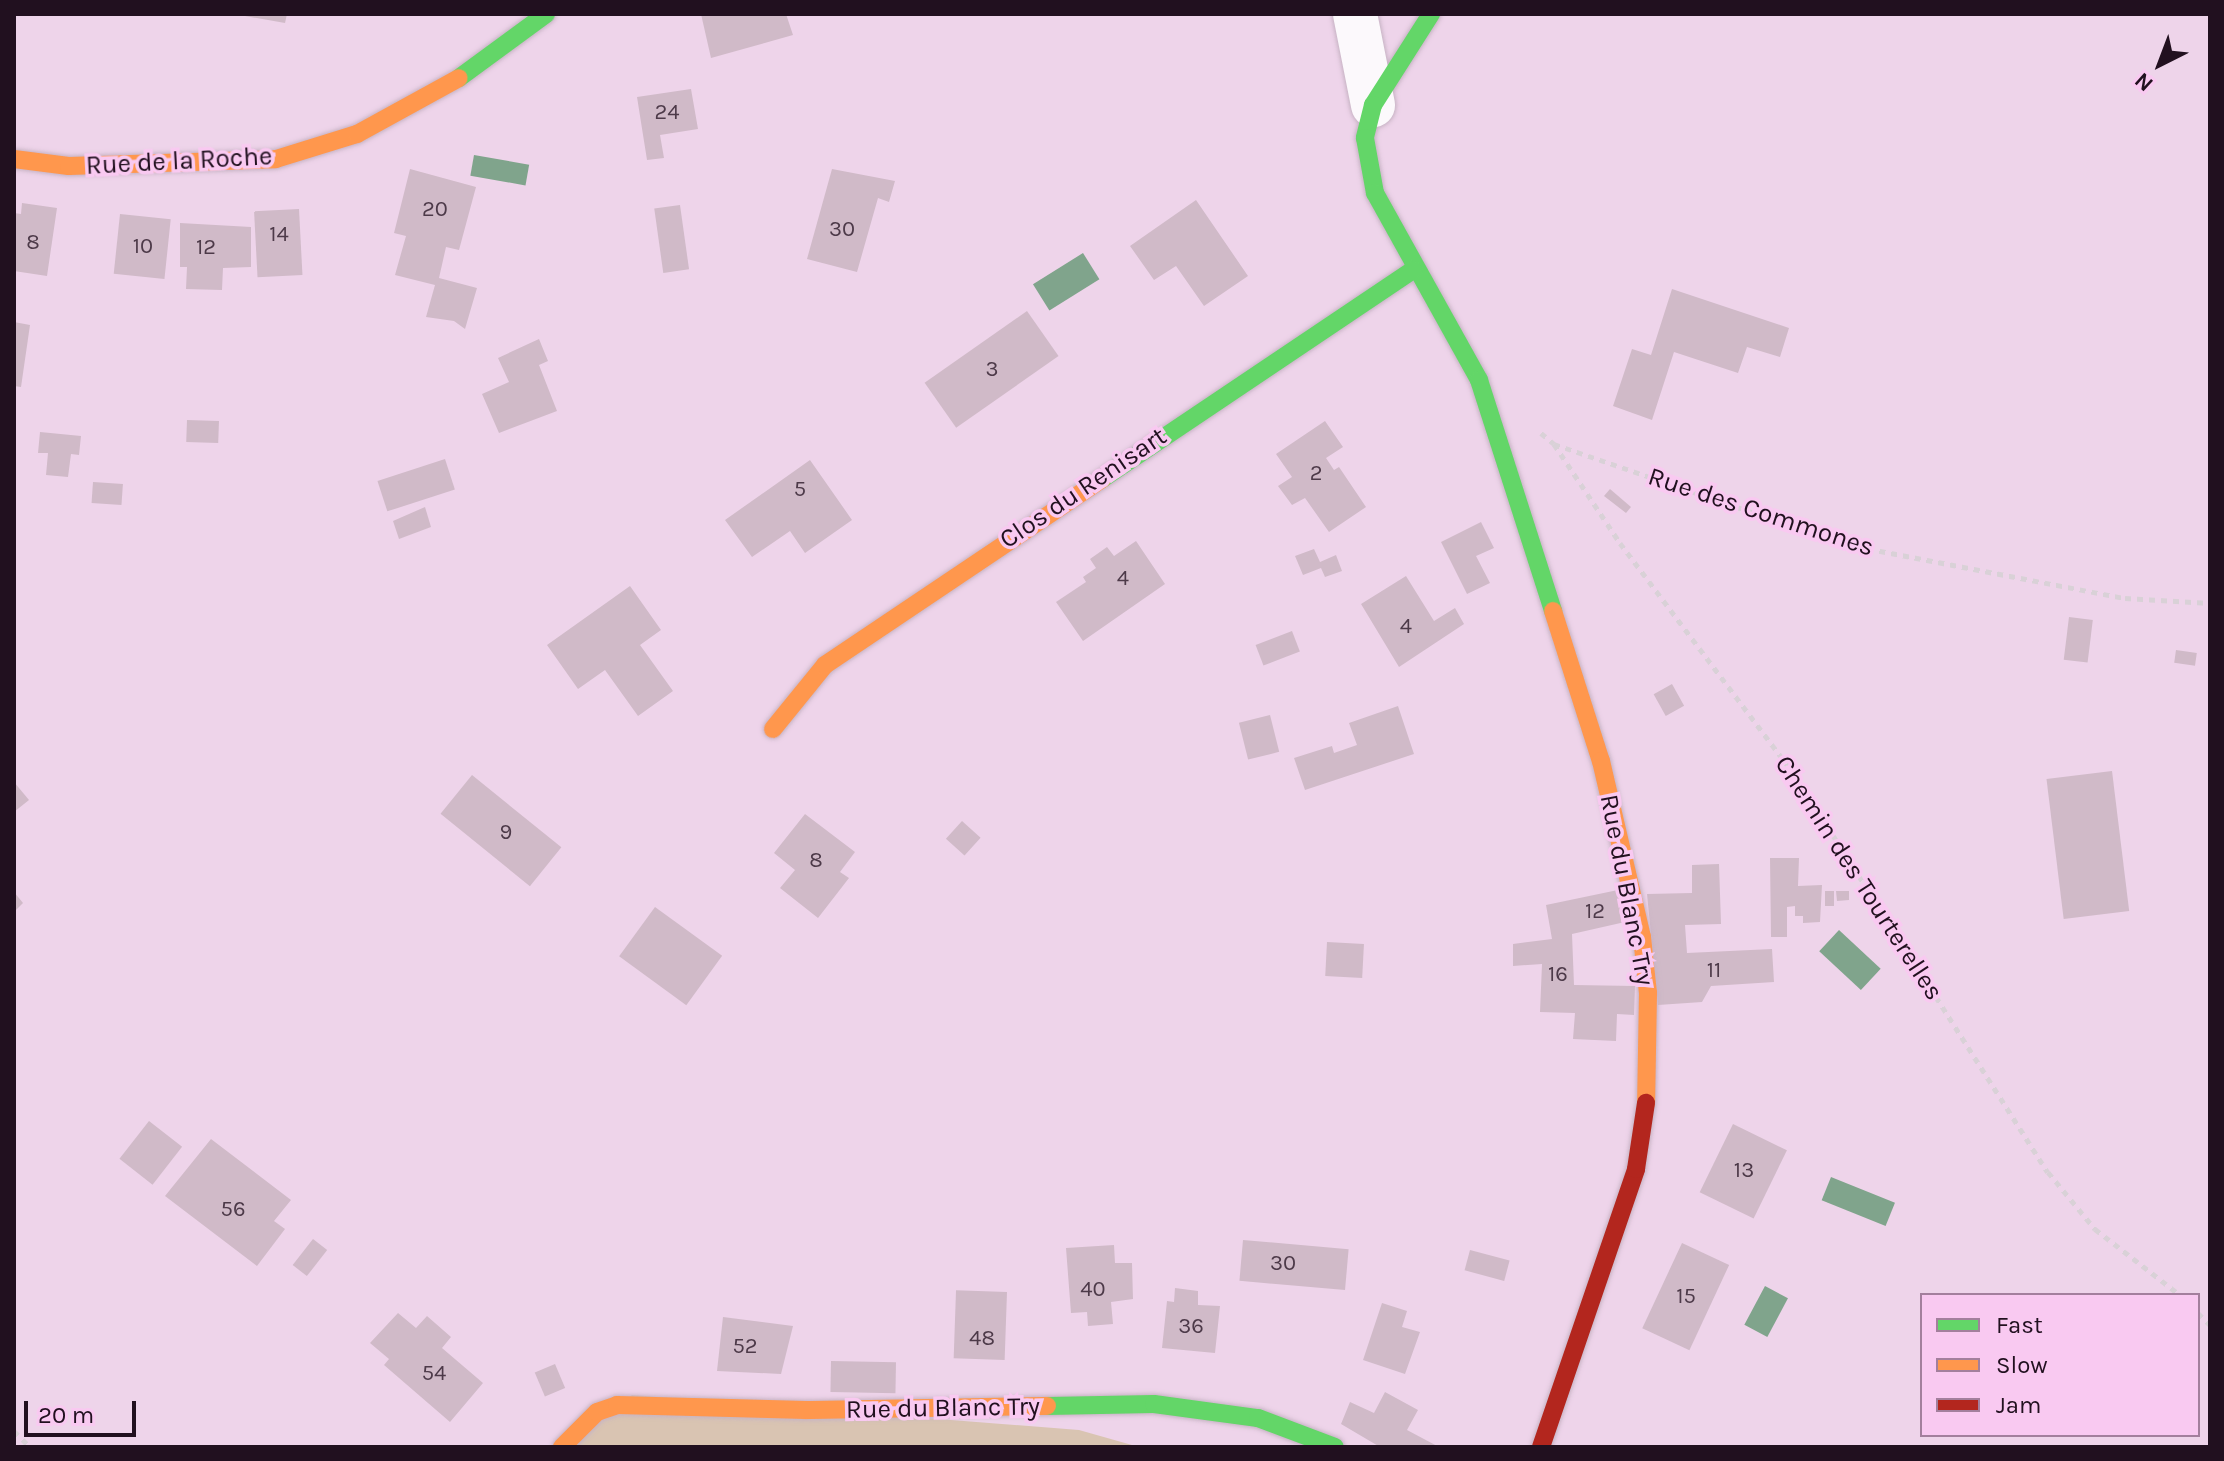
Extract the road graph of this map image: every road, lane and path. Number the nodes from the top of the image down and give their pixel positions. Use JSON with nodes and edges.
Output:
{"nodes":[{"id":1,"x":546,"y":14,"type":"edge"},
{"id":2,"x":1355,"y":14,"type":"edge"},
{"id":3,"x":1431,"y":14,"type":"edge"},
{"id":4,"x":1373,"y":105,"type":"junction"},
{"id":5,"x":14,"y":159,"type":"edge"},
{"id":6,"x":1413,"y":270,"type":"junction"},
{"id":7,"x":1533,"y":426,"type":"dead end"},
{"id":8,"x":1554,"y":444,"type":"junction"},
{"id":9,"x":2210,"y":603,"type":"edge"},
{"id":10,"x":773,"y":729,"type":"dead end"},
{"id":11,"x":2177,"y":1293,"type":"edge"},
{"id":12,"x":14,"y":1431,"type":"edge"},
{"id":13,"x":30,"y":1447,"type":"edge"},
{"id":14,"x":562,"y":1447,"type":"edge"},
{"id":15,"x":1335,"y":1447,"type":"edge"},
{"id":16,"x":1541,"y":1447,"type":"edge"}],
"edges":[{"from":1,"to":5,"type":"street","name":"Rue de la Roche"},
{"from":2,"to":4,"type":"street"},
{"from":3,"to":4,"type":"street"},
{"from":4,"to":6,"type":"street","name":"Rue du Blanc Try"},
{"from":6,"to":10,"type":"street","name":"Clos du Renisart"},
{"from":6,"to":16,"type":"street","name":"Rue du Blanc Try"},
{"from":7,"to":8,"type":"path","name":"Rue des Commones"},
{"from":8,"to":9,"type":"path","name":"Rue des Commones"},
{"from":8,"to":11,"type":"path","name":"Chemin des Tourterelles"},
{"from":12,"to":13,"type":"path"},
{"from":14,"to":15,"type":"street","name":"Rue du Blanc Try"}]}
